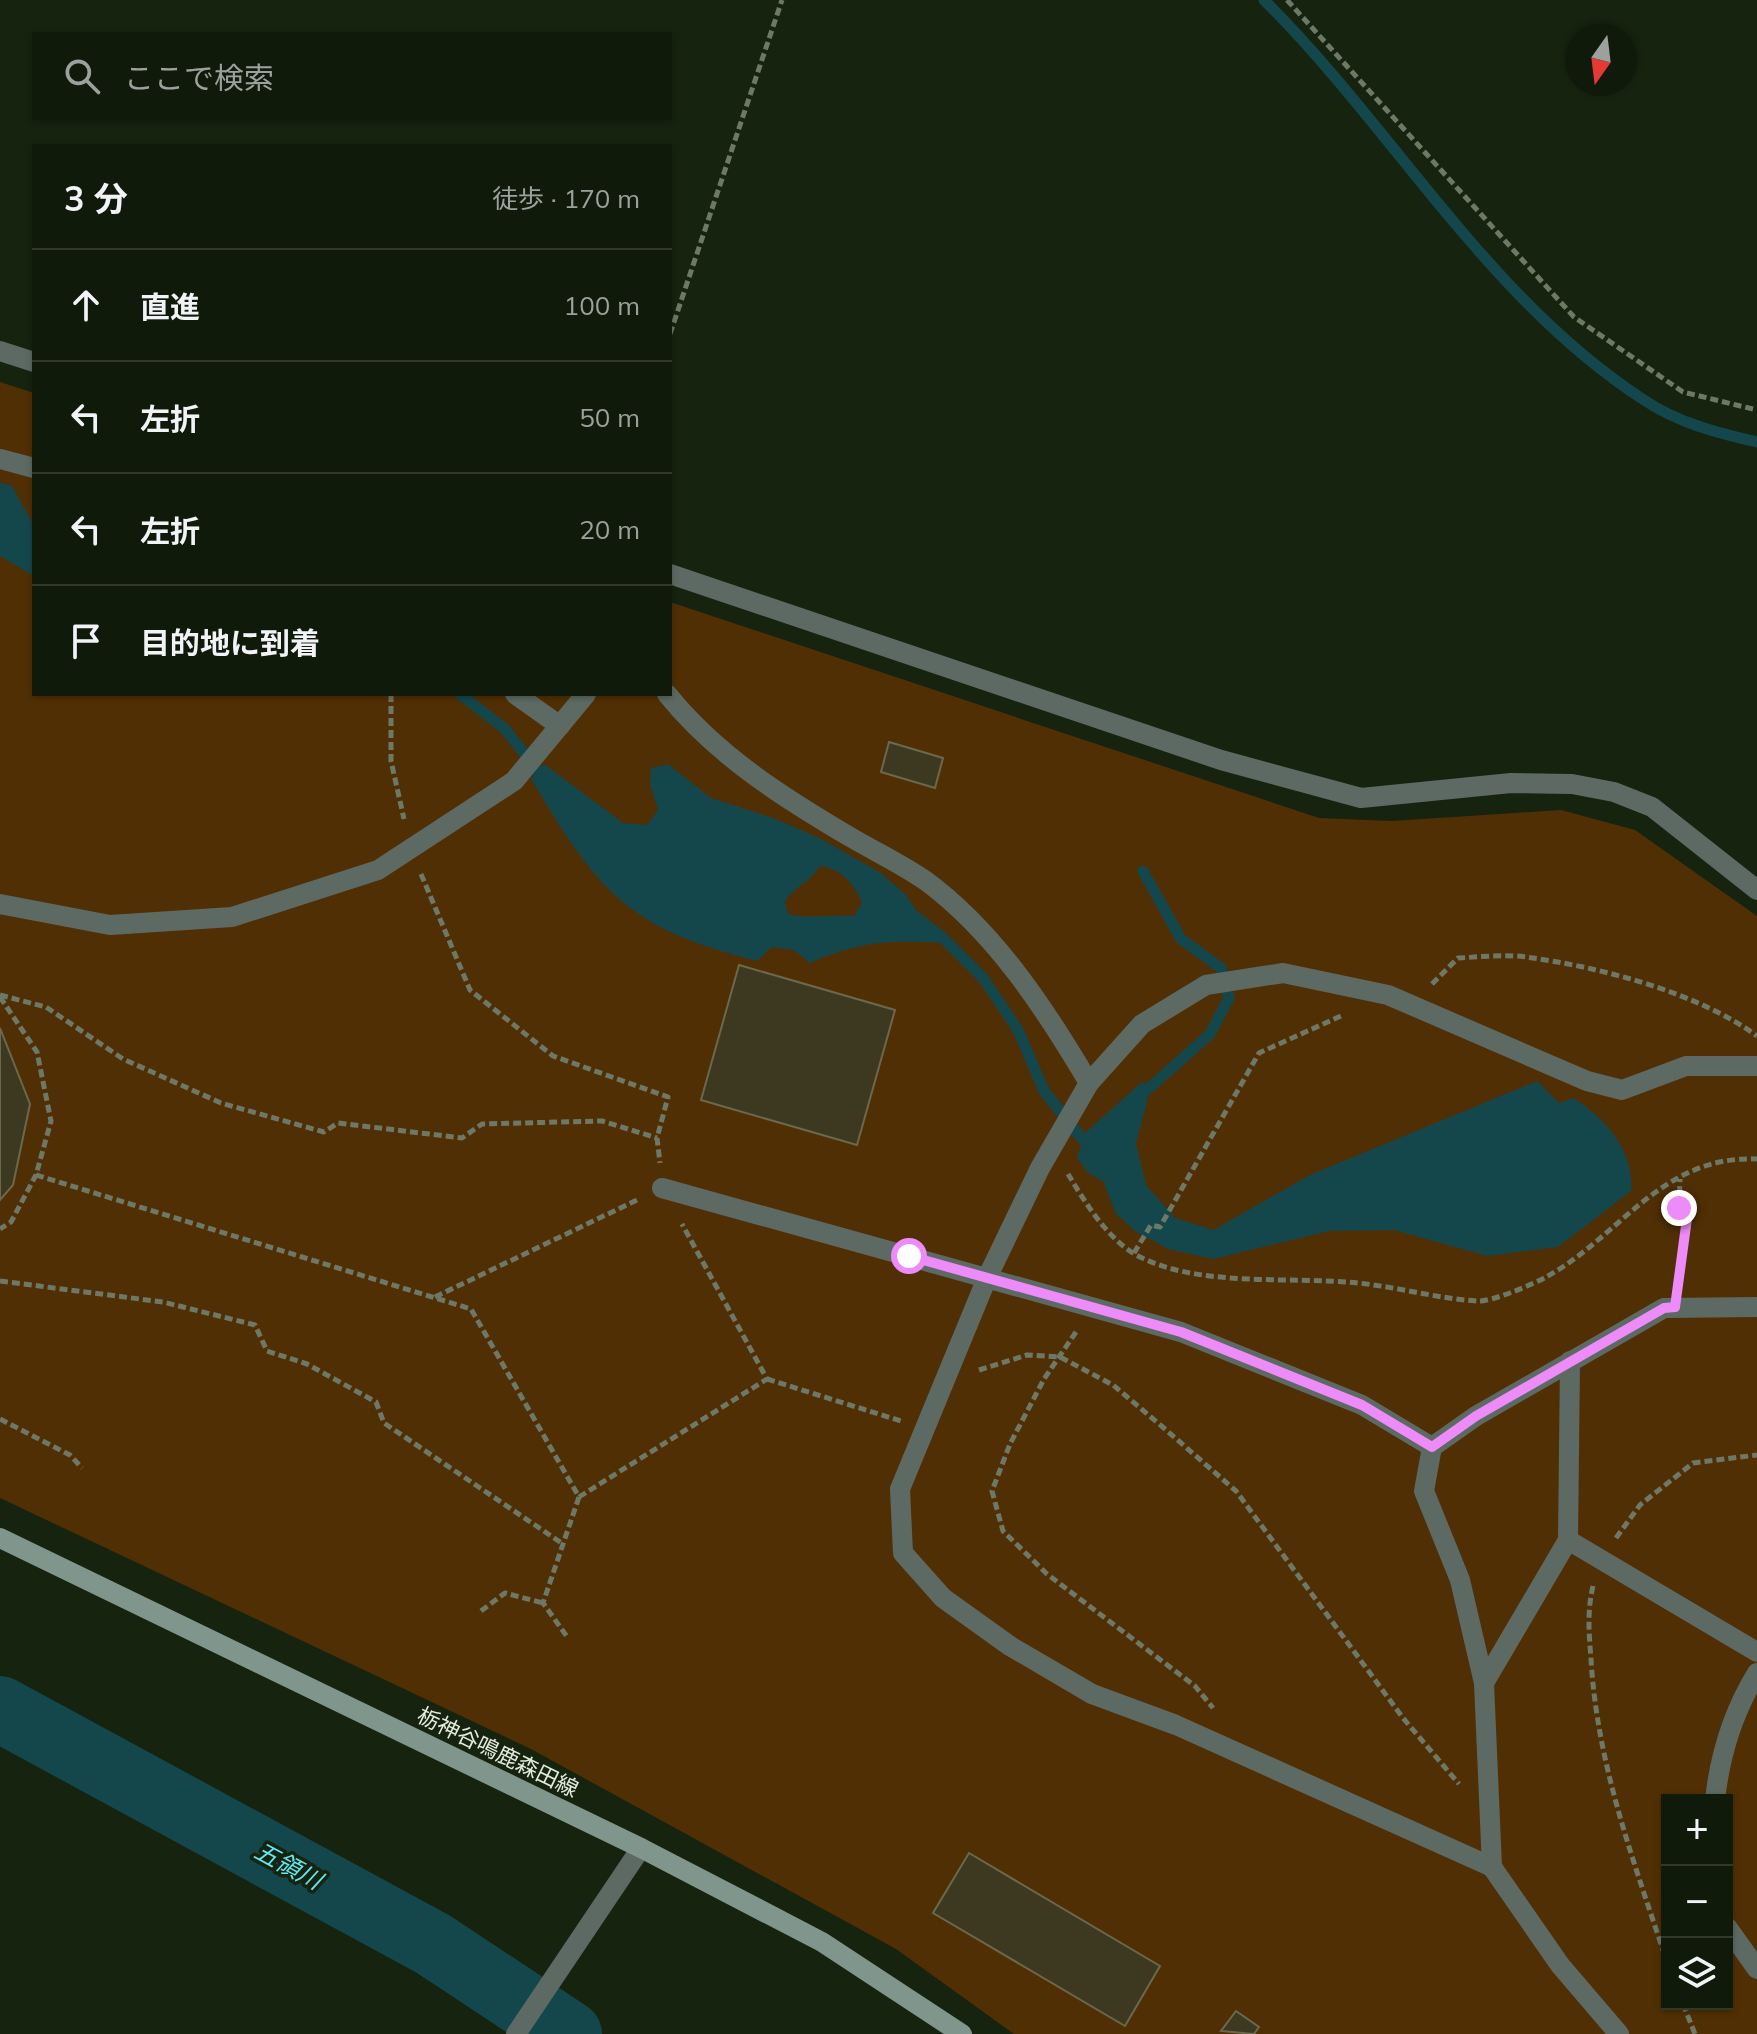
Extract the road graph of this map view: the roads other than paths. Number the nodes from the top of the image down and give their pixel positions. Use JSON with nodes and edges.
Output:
{"nodes":[{"id":1,"x":0,"y":351,"type":"edge"},
{"id":2,"x":32,"y":361,"type":"edge"},
{"id":3,"x":0,"y":459,"type":"edge"},
{"id":4,"x":32,"y":467,"type":"edge"},
{"id":5,"x":672,"y":575,"type":"edge"},
{"id":6,"x":518,"y":696,"type":"edge"},
{"id":7,"x":584,"y":696,"type":"edge"},
{"id":8,"x":669,"y":696,"type":"edge"},
{"id":9,"x":560,"y":726,"type":"junction"},
{"id":10,"x":1757,"y":890,"type":"edge"},
{"id":11,"x":0,"y":904,"type":"edge"},
{"id":12,"x":1757,"y":1066,"type":"edge"},
{"id":13,"x":1089,"y":1083,"type":"junction"},
{"id":14,"x":662,"y":1188,"type":"road end"},
{"id":15,"x":987,"y":1278,"type":"junction"},
{"id":16,"x":1756,"y":1308,"type":"edge"},
{"id":17,"x":1570,"y":1361,"type":"junction"},
{"id":18,"x":1432,"y":1447,"type":"junction"},
{"id":19,"x":0,"y":1538,"type":"edge"},
{"id":20,"x":1568,"y":1540,"type":"junction"},
{"id":21,"x":1757,"y":1652,"type":"edge"},
{"id":22,"x":1757,"y":1673,"type":"edge"},
{"id":23,"x":1484,"y":1683,"type":"junction"},
{"id":24,"x":1716,"y":1794,"type":"edge"},
{"id":25,"x":641,"y":1848,"type":"junction"},
{"id":26,"x":1492,"y":1867,"type":"junction"},
{"id":27,"x":1733,"y":1935,"type":"edge"},
{"id":28,"x":1757,"y":1969,"type":"edge"},
{"id":29,"x":516,"y":2034,"type":"edge"},
{"id":30,"x":962,"y":2034,"type":"edge"},
{"id":31,"x":1619,"y":2034,"type":"edge"}],
"edges":[{"from":1,"to":2,"type":"street"},
{"from":3,"to":4,"type":"street"},
{"from":5,"to":10,"type":"street"},
{"from":6,"to":9,"type":"street"},
{"from":7,"to":9,"type":"street"},
{"from":8,"to":13,"type":"street"},
{"from":9,"to":11,"type":"street"},
{"from":12,"to":13,"type":"street"},
{"from":13,"to":15,"type":"street"},
{"from":14,"to":15,"type":"street"},
{"from":15,"to":18,"type":"street"},
{"from":15,"to":26,"type":"street"},
{"from":16,"to":17,"type":"street"},
{"from":17,"to":18,"type":"street"},
{"from":17,"to":20,"type":"street"},
{"from":18,"to":23,"type":"street"},
{"from":19,"to":25,"type":"main road","name":"栃神谷鳴鹿森田線"},
{"from":20,"to":21,"type":"street"},
{"from":20,"to":23,"type":"street"},
{"from":22,"to":24,"type":"street"},
{"from":23,"to":26,"type":"street"},
{"from":25,"to":29,"type":"street"},
{"from":25,"to":30,"type":"main road","name":"栃神谷鳴鹿森田線"},
{"from":26,"to":31,"type":"street"},
{"from":27,"to":28,"type":"street"}]}
